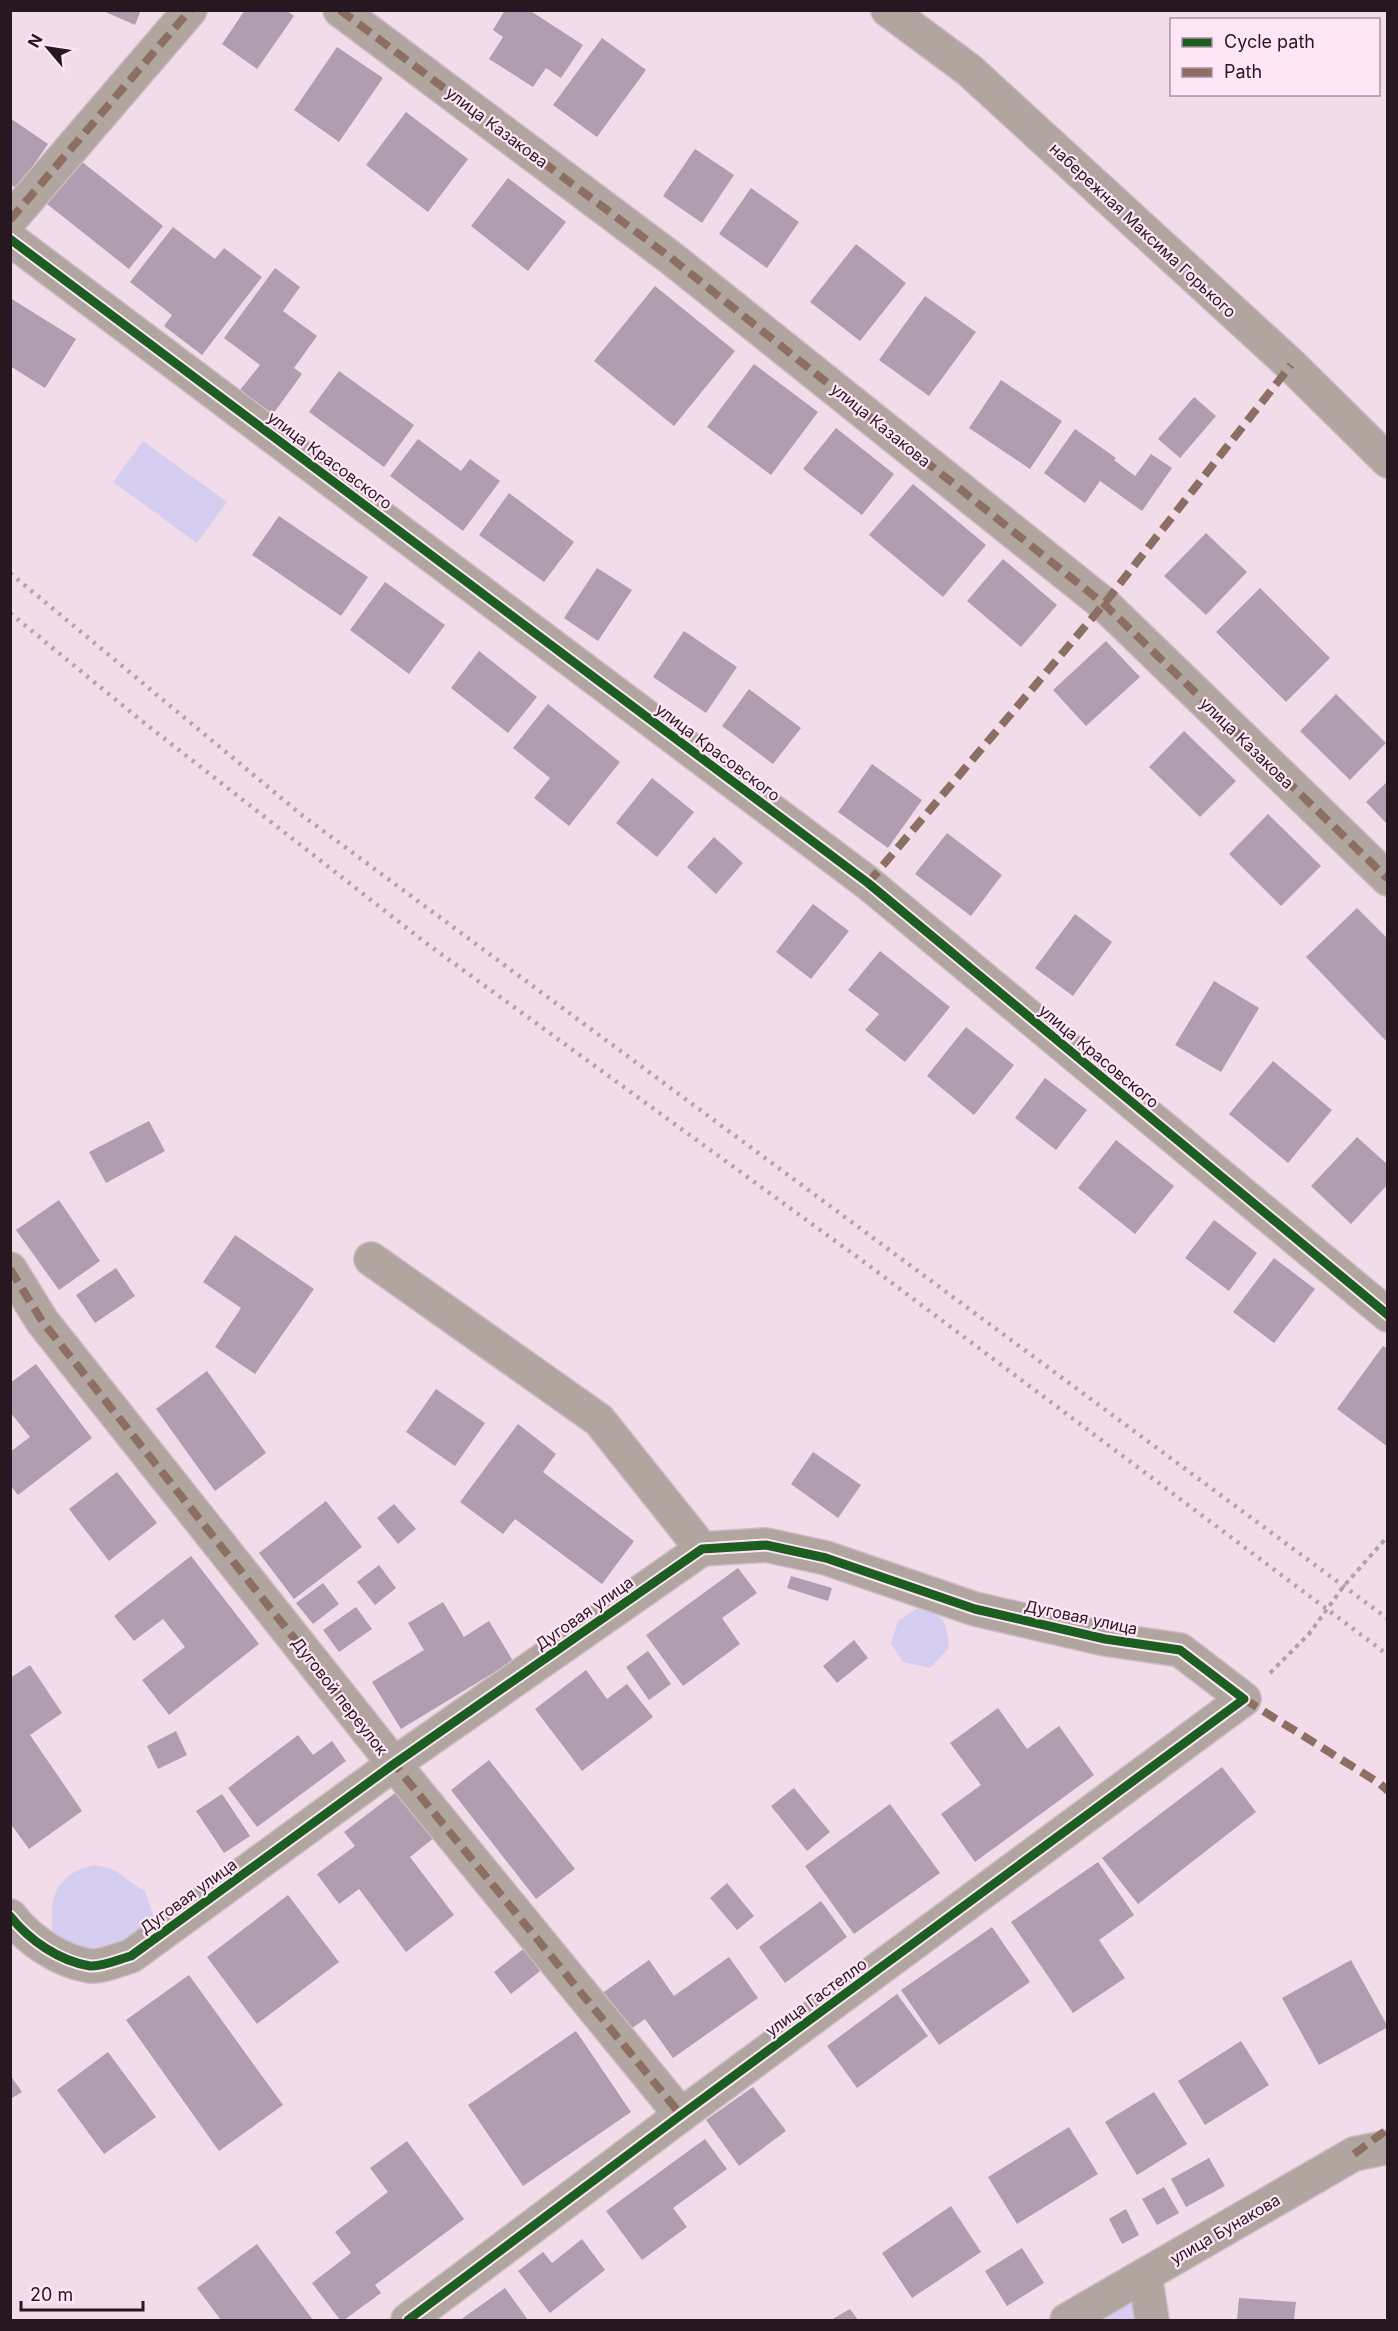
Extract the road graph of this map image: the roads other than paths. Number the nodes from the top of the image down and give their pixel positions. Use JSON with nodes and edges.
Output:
{"nodes":[{"id":1,"x":190,"y":10,"type":"edge"},
{"id":2,"x":340,"y":10,"type":"edge"},
{"id":3,"x":888,"y":10,"type":"edge"},
{"id":4,"x":10,"y":220,"type":"edge"},
{"id":5,"x":10,"y":239,"type":"edge"},
{"id":6,"x":1388,"y":460,"type":"edge"},
{"id":7,"x":1388,"y":879,"type":"edge"},
{"id":8,"x":371,"y":1259,"type":"dead end"},
{"id":9,"x":10,"y":1269,"type":"edge"},
{"id":10,"x":1388,"y":1315,"type":"edge"},
{"id":11,"x":702,"y":1549,"type":"junction"},
{"id":12,"x":1244,"y":1699,"type":"joint"},
{"id":13,"x":394,"y":1764,"type":"junction"},
{"id":14,"x":10,"y":1916,"type":"edge"},
{"id":15,"x":681,"y":2115,"type":"junction"},
{"id":16,"x":1388,"y":2147,"type":"edge"},
{"id":17,"x":1145,"y":2275,"type":"junction"},
{"id":18,"x":408,"y":2320,"type":"edge"},
{"id":19,"x":1067,"y":2320,"type":"edge"},
{"id":20,"x":1152,"y":2320,"type":"edge"}],
"edges":[{"from":1,"to":4,"type":"street"},
{"from":2,"to":7,"type":"street","name":"улица Казакова"},
{"from":3,"to":6,"type":"street","name":"набережная Максима Горького"},
{"from":5,"to":10,"type":"street","name":"улица Красовского"},
{"from":8,"to":11,"type":"street"},
{"from":9,"to":13,"type":"street","name":"Дуговой переулок"},
{"from":11,"to":12,"type":"street","name":"Дуговая улица"},
{"from":11,"to":13,"type":"street","name":"Дуговая улица"},
{"from":12,"to":15,"type":"street","name":"улица Гастелло"},
{"from":13,"to":14,"type":"street","name":"Дуговая улица"},
{"from":13,"to":15,"type":"street","name":"Дуговой переулок"},
{"from":15,"to":18,"type":"street","name":"улица Гастелло"},
{"from":16,"to":17,"type":"street","name":"улица Бунакова"},
{"from":17,"to":19,"type":"street","name":"улица Бунакова"},
{"from":17,"to":20,"type":"street"}]}
